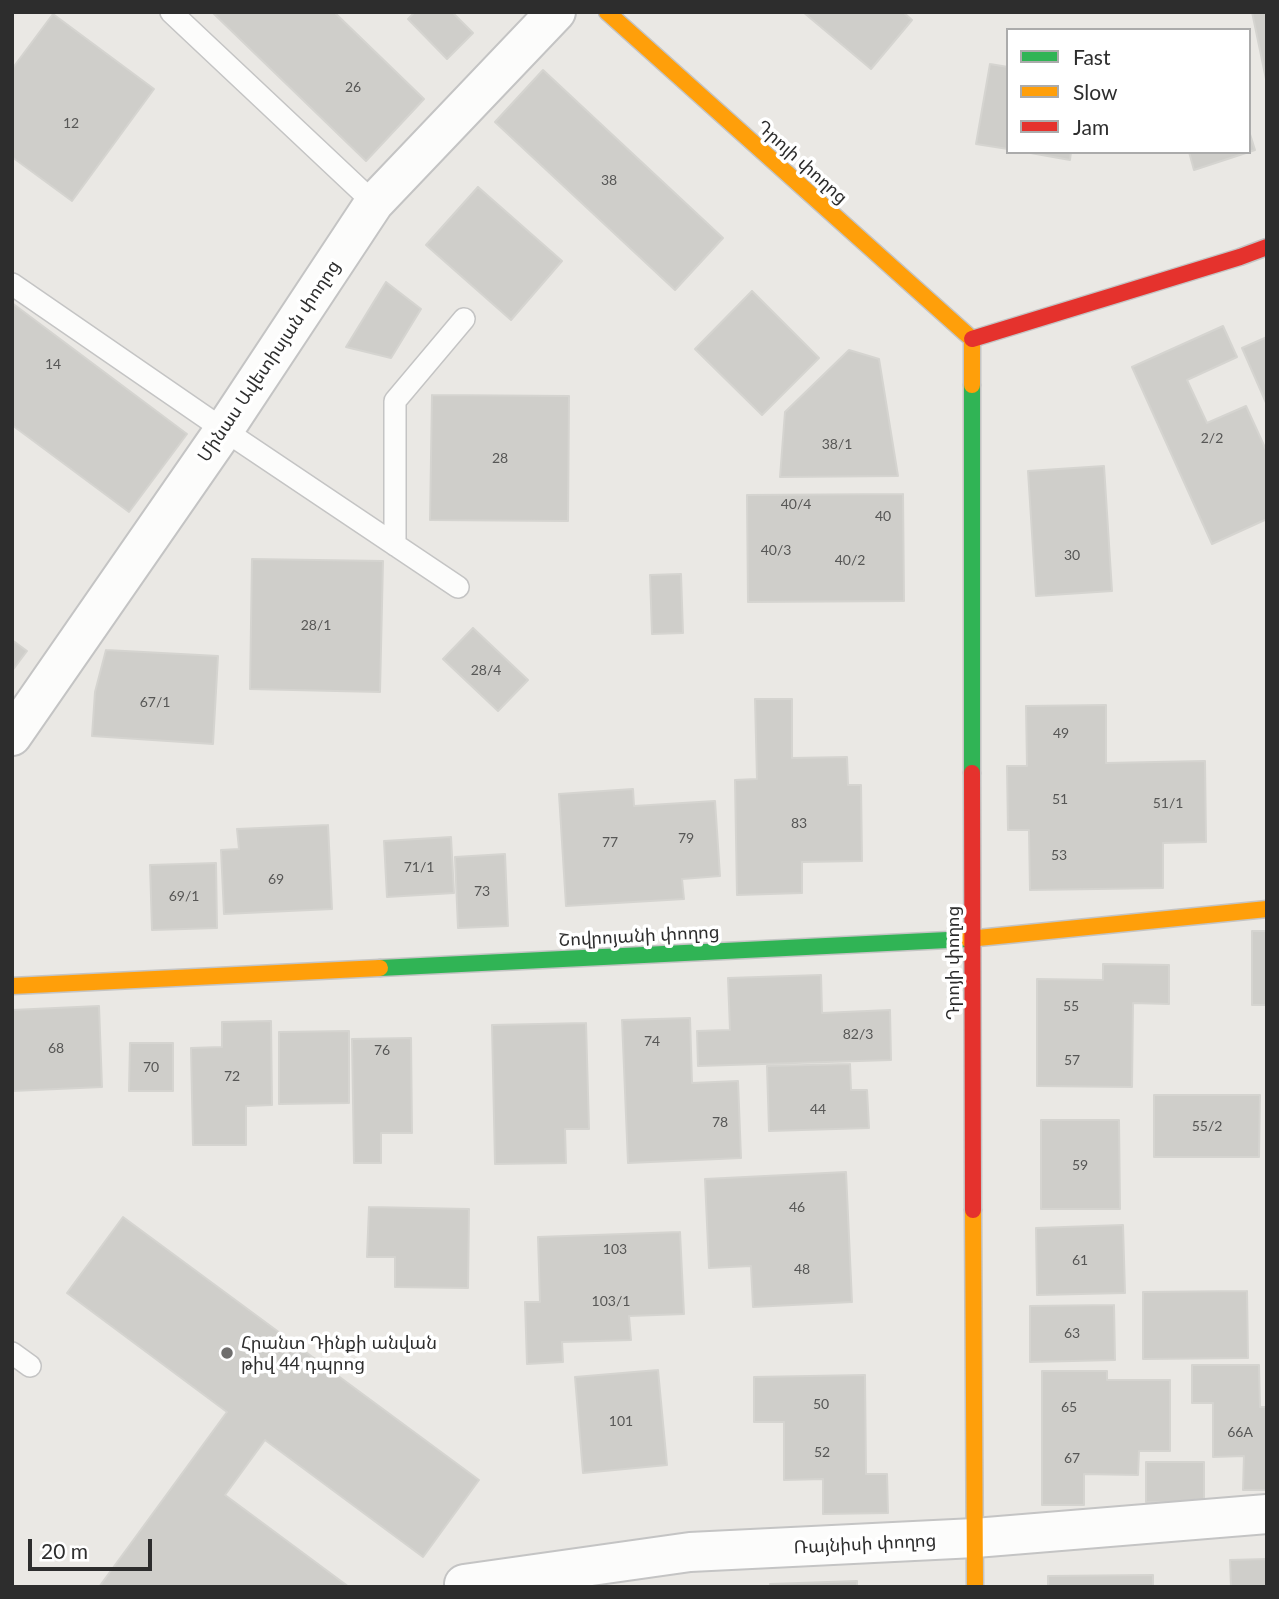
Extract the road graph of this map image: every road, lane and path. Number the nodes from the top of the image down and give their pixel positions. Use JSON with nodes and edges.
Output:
{"nodes":[{"id":1,"x":171,"y":12,"type":"edge"},
{"id":2,"x":556,"y":12,"type":"edge"},
{"id":3,"x":607,"y":12,"type":"edge"},
{"id":4,"x":374,"y":204,"type":"junction"},
{"id":5,"x":1267,"y":247,"type":"edge"},
{"id":6,"x":12,"y":284,"type":"edge"},
{"id":7,"x":464,"y":319,"type":"dead end"},
{"id":8,"x":972,"y":339,"type":"junction"},
{"id":9,"x":224,"y":430,"type":"junction"},
{"id":10,"x":395,"y":545,"type":"junction"},
{"id":11,"x":458,"y":587,"type":"dead end"},
{"id":12,"x":12,"y":736,"type":"edge"},
{"id":13,"x":1267,"y":909,"type":"edge"},
{"id":14,"x":972,"y":939,"type":"junction"},
{"id":15,"x":12,"y":986,"type":"edge"},
{"id":16,"x":12,"y":1353,"type":"edge"},
{"id":17,"x":30,"y":1366,"type":"dead end"},
{"id":18,"x":1267,"y":1514,"type":"edge"},
{"id":19,"x":975,"y":1538,"type":"junction"},
{"id":20,"x":464,"y":1584,"type":"dead end"},
{"id":21,"x":975,"y":1587,"type":"edge"}],
"edges":[{"from":1,"to":4,"type":"lane"},
{"from":2,"to":4,"type":"street","name":"Մինաս Ավետիսյան փողոց"},
{"from":3,"to":8,"type":"street","name":"Դրոյի փողոց"},
{"from":4,"to":9,"type":"street","name":"Մինաս Ավետիսյան փողոց"},
{"from":5,"to":8,"type":"street"},
{"from":6,"to":9,"type":"lane"},
{"from":7,"to":10,"type":"lane"},
{"from":8,"to":14,"type":"street","name":"Դրոյի փողոց"},
{"from":9,"to":10,"type":"lane"},
{"from":9,"to":12,"type":"street","name":"Մինաս Ավետիսյան փողոց"},
{"from":10,"to":11,"type":"lane"},
{"from":13,"to":14,"type":"street","name":"Շովրոյանի փողոց"},
{"from":14,"to":15,"type":"street","name":"Շովրոյանի փողոց"},
{"from":14,"to":19,"type":"street","name":"Դրոյի փողոց"},
{"from":16,"to":17,"type":"lane"},
{"from":18,"to":19,"type":"street","name":"Ռայնիսի փողոց"},
{"from":19,"to":20,"type":"street","name":"Ռայնիսի փողոց"},
{"from":19,"to":21,"type":"street","name":"Դրոյի փողոց"}]}
